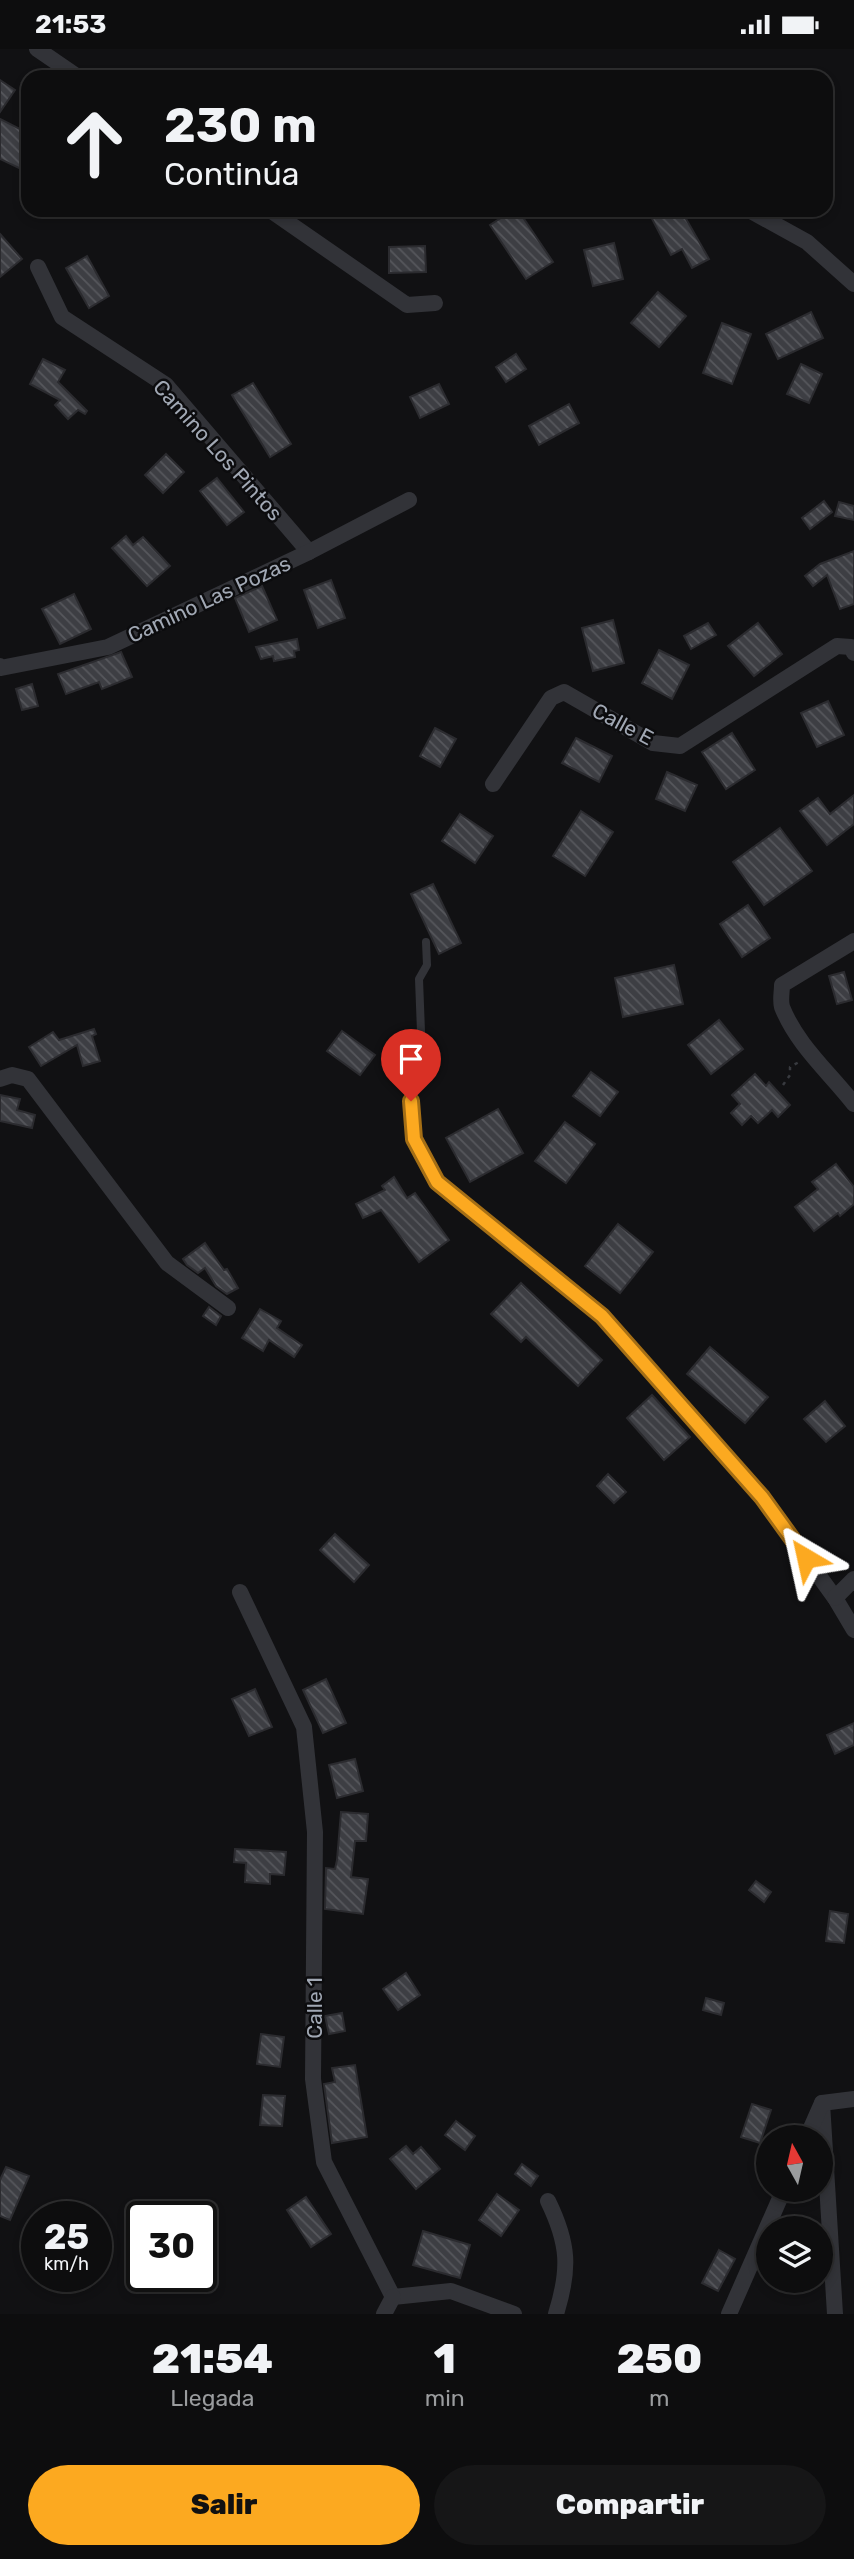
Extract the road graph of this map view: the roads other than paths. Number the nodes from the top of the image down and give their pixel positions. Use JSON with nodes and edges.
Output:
{"nodes":[{"id":1,"x":37,"y":49,"type":"edge"},
{"id":2,"x":68,"y":70,"type":"edge"},
{"id":3,"x":280,"y":217,"type":"edge"},
{"id":4,"x":762,"y":217,"type":"edge"},
{"id":5,"x":38,"y":267,"type":"dead end"},
{"id":6,"x":854,"y":284,"type":"edge"},
{"id":7,"x":435,"y":303,"type":"dead end"},
{"id":8,"x":409,"y":500,"type":"dead end"},
{"id":9,"x":309,"y":552,"type":"junction"},
{"id":10,"x":854,"y":653,"type":"edge"},
{"id":11,"x":0,"y":666,"type":"edge"},
{"id":12,"x":493,"y":784,"type":"dead end"},
{"id":13,"x":854,"y":941,"type":"edge"},
{"id":14,"x":426,"y":942,"type":"dead end"},
{"id":15,"x":0,"y":1079,"type":"edge"},
{"id":16,"x":854,"y":1104,"type":"edge"},
{"id":17,"x":414,"y":1139,"type":"joint"},
{"id":18,"x":228,"y":1308,"type":"dead end"},
{"id":19,"x":854,"y":1579,"type":"edge"},
{"id":20,"x":240,"y":1592,"type":"dead end"},
{"id":21,"x":835,"y":1598,"type":"junction"},
{"id":22,"x":854,"y":1630,"type":"edge"},
{"id":23,"x":854,"y":2099,"type":"edge"},
{"id":24,"x":822,"y":2103,"type":"junction"},
{"id":25,"x":812,"y":2125,"type":"edge"},
{"id":26,"x":548,"y":2201,"type":"dead end"},
{"id":27,"x":778,"y":2202,"type":"edge"},
{"id":28,"x":393,"y":2297,"type":"junction"},
{"id":29,"x":384,"y":2314,"type":"edge"},
{"id":30,"x":514,"y":2314,"type":"edge"},
{"id":31,"x":556,"y":2314,"type":"edge"},
{"id":32,"x":729,"y":2314,"type":"edge"},
{"id":33,"x":835,"y":2314,"type":"edge"}],
"edges":[{"from":1,"to":2,"type":"street"},
{"from":3,"to":7,"type":"street"},
{"from":4,"to":6,"type":"street"},
{"from":5,"to":9,"type":"street","name":"Camino Los Pintos"},
{"from":8,"to":9,"type":"street","name":"Camino Las Pozas"},
{"from":9,"to":11,"type":"street","name":"Camino Las Pozas"},
{"from":10,"to":12,"type":"street","name":"Calle E"},
{"from":13,"to":16,"type":"street"},
{"from":14,"to":17,"type":"lane"},
{"from":15,"to":18,"type":"street"},
{"from":17,"to":21,"type":"street"},
{"from":19,"to":21,"type":"street"},
{"from":20,"to":28,"type":"street","name":"Calle 1"},
{"from":21,"to":22,"type":"street"},
{"from":23,"to":24,"type":"street"},
{"from":24,"to":25,"type":"street"},
{"from":24,"to":33,"type":"street"},
{"from":26,"to":31,"type":"street"},
{"from":27,"to":32,"type":"street"},
{"from":28,"to":29,"type":"street"},
{"from":28,"to":30,"type":"street"}]}
